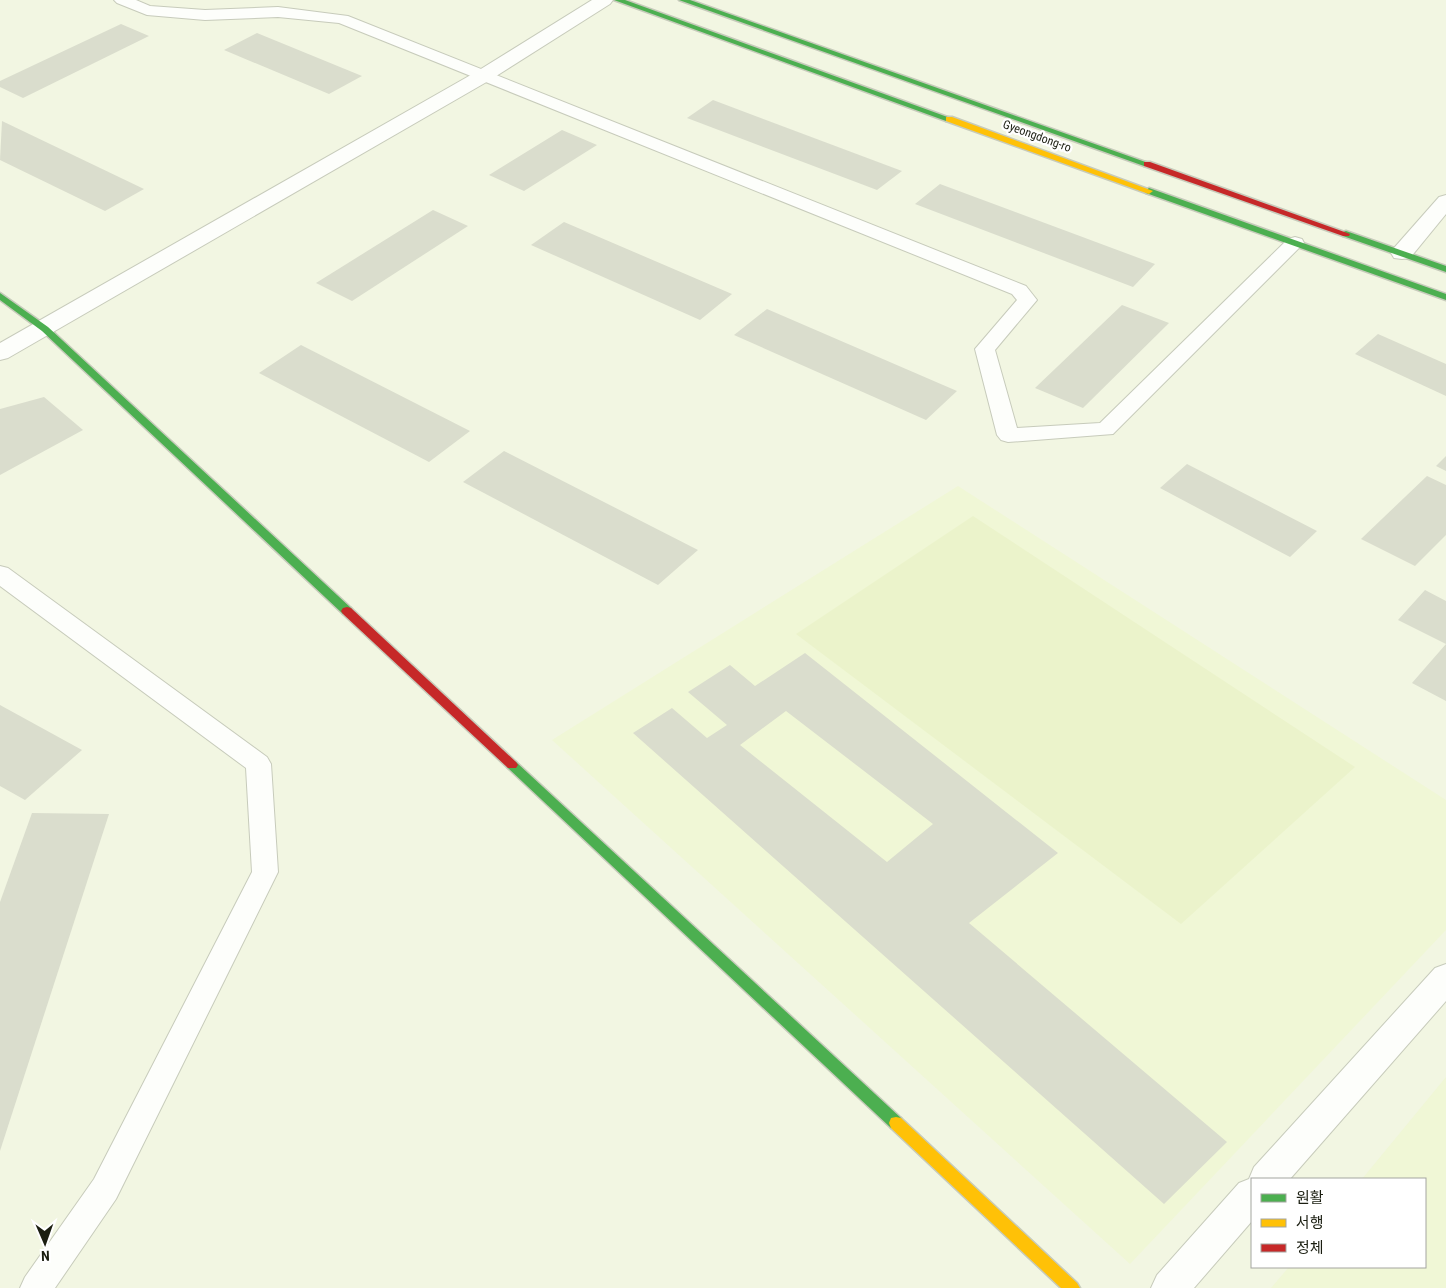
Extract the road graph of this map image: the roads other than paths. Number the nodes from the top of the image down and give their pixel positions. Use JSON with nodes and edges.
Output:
{"nodes":[{"id":1,"x":122,"y":0,"type":"edge"},
{"id":2,"x":604,"y":0,"type":"edge"},
{"id":3,"x":618,"y":0,"type":"edge"},
{"id":4,"x":683,"y":0,"type":"edge"},
{"id":5,"x":483,"y":76,"type":"junction"},
{"id":6,"x":1446,"y":201,"type":"edge"},
{"id":7,"x":1295,"y":243,"type":"junction"},
{"id":8,"x":1402,"y":253,"type":"junction"},
{"id":9,"x":1446,"y":269,"type":"edge"},
{"id":10,"x":0,"y":296,"type":"edge"},
{"id":11,"x":1446,"y":298,"type":"edge"},
{"id":12,"x":44,"y":329,"type":"junction"},
{"id":13,"x":0,"y":353,"type":"edge"},
{"id":14,"x":0,"y":574,"type":"edge"},
{"id":15,"x":1446,"y":978,"type":"edge"},
{"id":16,"x":1268,"y":1178,"type":"edge"},
{"id":17,"x":1251,"y":1196,"type":"edge"},
{"id":18,"x":36,"y":1288,"type":"edge"},
{"id":19,"x":1072,"y":1288,"type":"edge"},
{"id":20,"x":1170,"y":1288,"type":"edge"}],
"edges":[{"from":1,"to":5,"type":"lane"},
{"from":2,"to":5,"type":"street"},
{"from":3,"to":7,"type":"street","name":"Gyeongdong-ro"},
{"from":4,"to":8,"type":"street","name":"Gyeongdong-ro"},
{"from":5,"to":7,"type":"lane"},
{"from":5,"to":12,"type":"street"},
{"from":6,"to":8,"type":"street"},
{"from":7,"to":11,"type":"street","name":"Gyeongdong-ro"},
{"from":8,"to":9,"type":"street","name":"Gyeongdong-ro"},
{"from":10,"to":12,"type":"street"},
{"from":12,"to":13,"type":"street"},
{"from":12,"to":19,"type":"street"},
{"from":14,"to":18,"type":"lane"},
{"from":15,"to":16,"type":"street"},
{"from":17,"to":20,"type":"street"}]}
